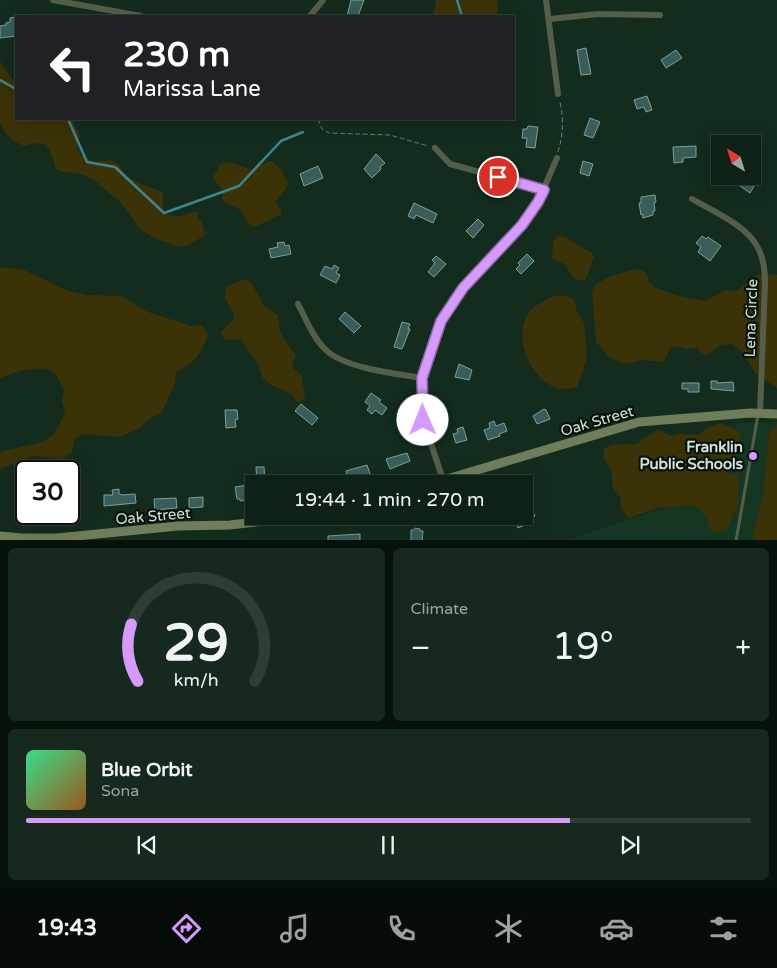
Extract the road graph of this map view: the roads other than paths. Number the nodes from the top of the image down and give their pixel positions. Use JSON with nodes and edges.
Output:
{"nodes":[{"id":1,"x":53,"y":0,"type":"edge"},
{"id":2,"x":323,"y":0,"type":"edge"},
{"id":3,"x":546,"y":0,"type":"edge"},
{"id":4,"x":135,"y":15,"type":"edge"},
{"id":5,"x":311,"y":15,"type":"edge"},
{"id":6,"x":660,"y":15,"type":"dead end"},
{"id":7,"x":550,"y":19,"type":"junction"},
{"id":8,"x":558,"y":94,"type":"road end"},
{"id":9,"x":435,"y":148,"type":"road end"},
{"id":10,"x":557,"y":158,"type":"road end"},
{"id":11,"x":544,"y":190,"type":"junction"},
{"id":12,"x":692,"y":199,"type":"dead end"},
{"id":13,"x":298,"y":304,"type":"dead end"},
{"id":14,"x":422,"y":378,"type":"junction"},
{"id":15,"x":760,"y":413,"type":"junction"},
{"id":16,"x":777,"y":414,"type":"edge"},
{"id":17,"x":441,"y":475,"type":"edge"},
{"id":18,"x":460,"y":475,"type":"edge"},
{"id":19,"x":245,"y":523,"type":"edge"},
{"id":20,"x":0,"y":536,"type":"edge"},
{"id":21,"x":57,"y":540,"type":"edge"},
{"id":22,"x":736,"y":540,"type":"edge"}],
"edges":[{"from":1,"to":4,"type":"street"},
{"from":2,"to":5,"type":"street"},
{"from":3,"to":7,"type":"street"},
{"from":6,"to":7,"type":"street"},
{"from":7,"to":8,"type":"street"},
{"from":9,"to":11,"type":"street"},
{"from":10,"to":11,"type":"street"},
{"from":11,"to":14,"type":"street"},
{"from":12,"to":15,"type":"street","name":"Lena Circle"},
{"from":13,"to":14,"type":"street"},
{"from":14,"to":17,"type":"street"},
{"from":15,"to":16,"type":"main road","name":"Oak Street"},
{"from":15,"to":18,"type":"main road","name":"Oak Street"},
{"from":15,"to":22,"type":"lane"},
{"from":19,"to":21,"type":"main road","name":"Oak Street"},
{"from":20,"to":21,"type":"main road","name":"Oak Street"}]}
